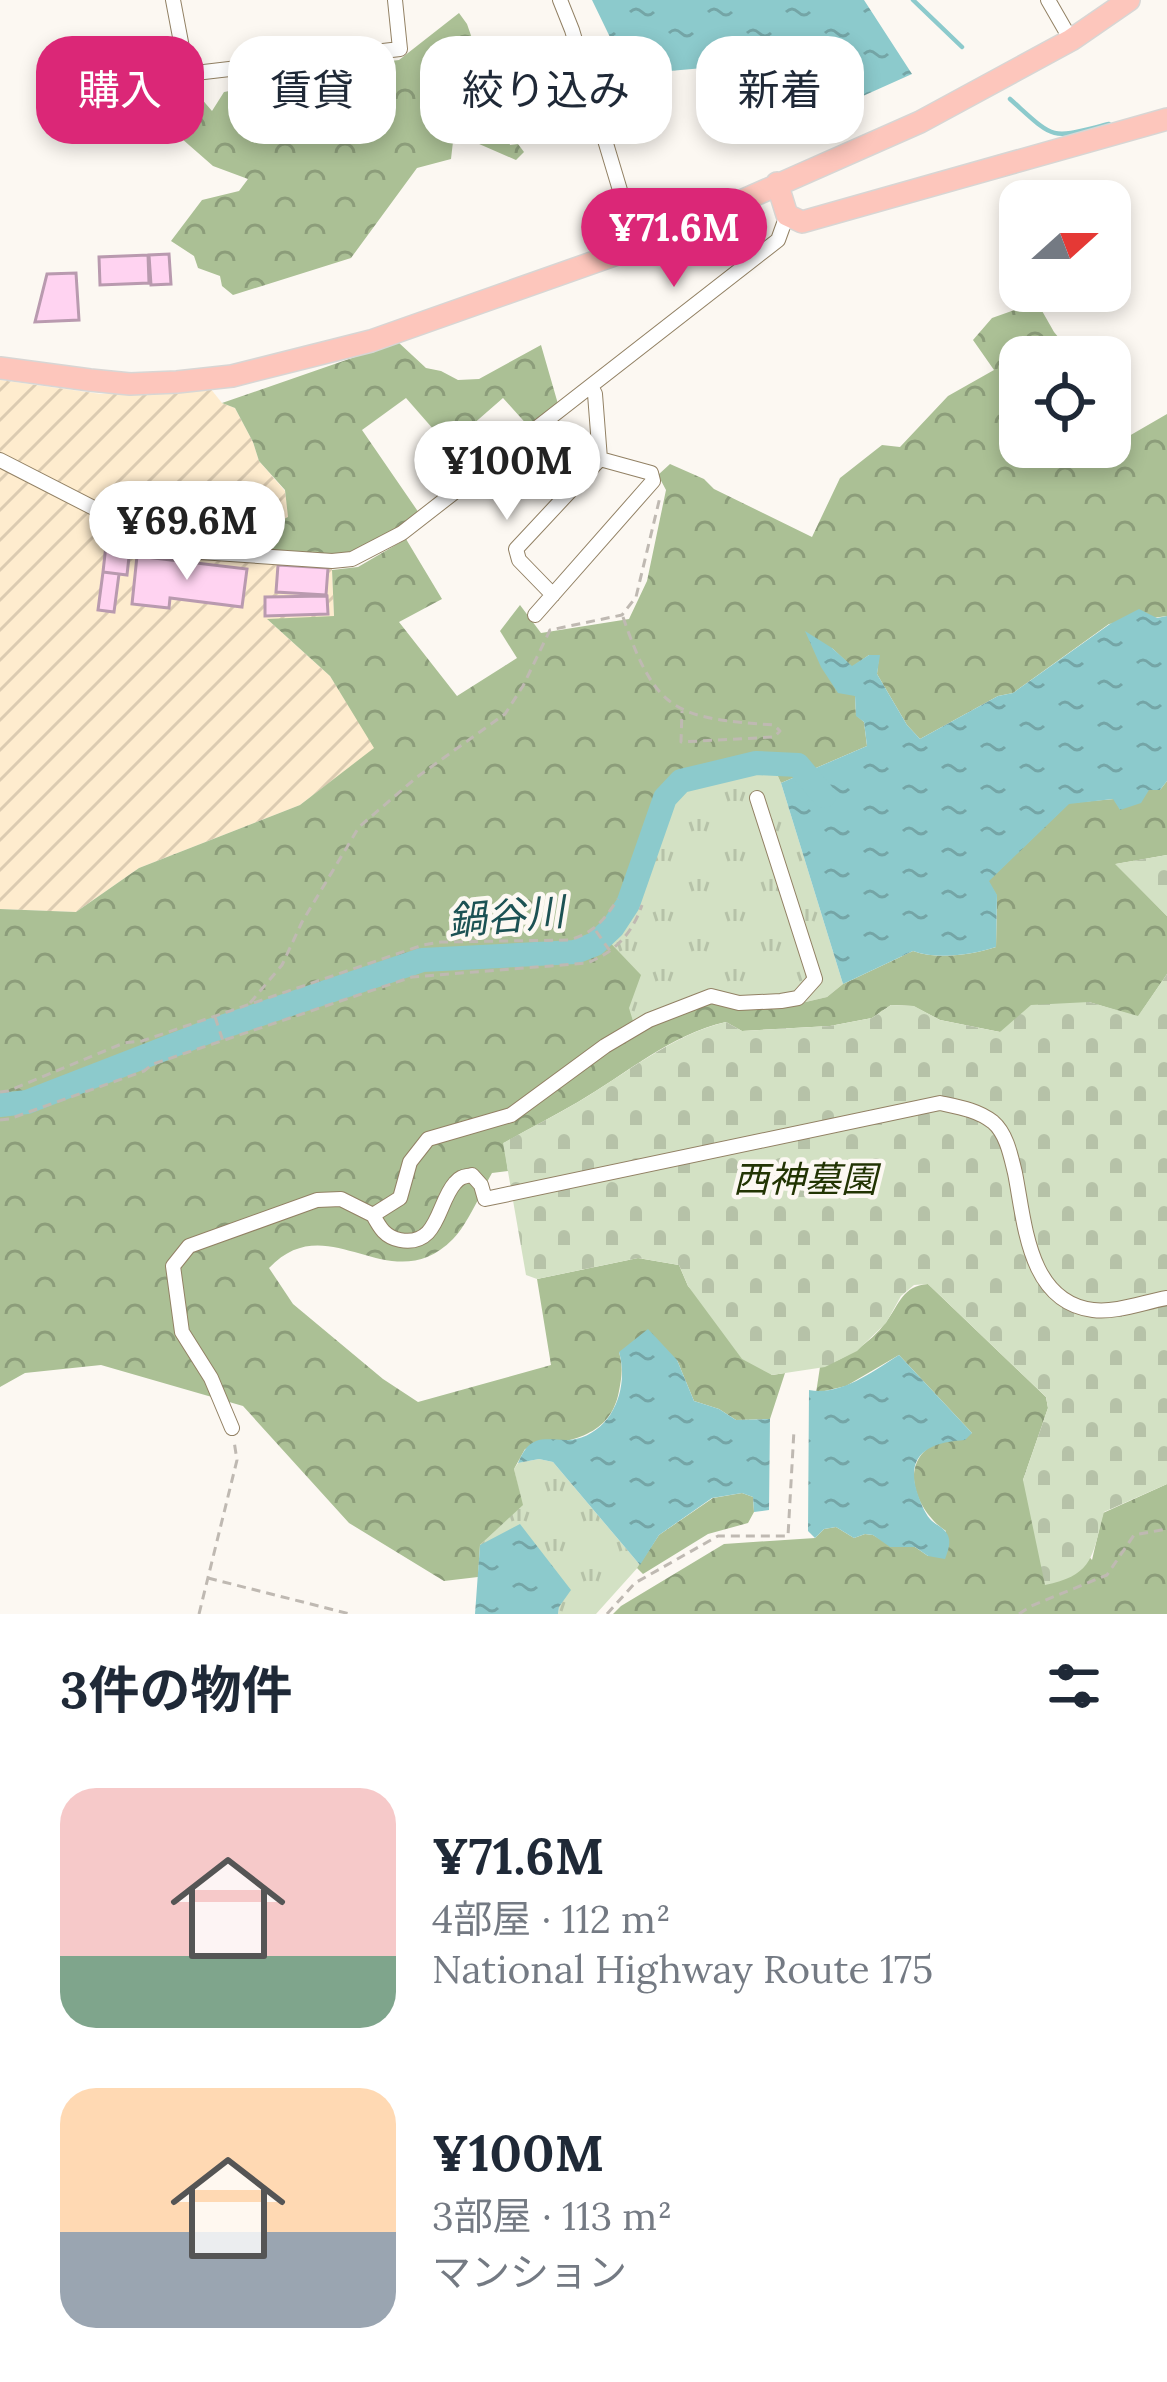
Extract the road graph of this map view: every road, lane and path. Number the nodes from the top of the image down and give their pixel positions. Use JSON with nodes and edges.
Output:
{"nodes":[{"id":1,"x":173,"y":0,"type":"edge"},
{"id":2,"x":395,"y":0,"type":"edge"},
{"id":3,"x":560,"y":0,"type":"edge"},
{"id":4,"x":1048,"y":0,"type":"edge"},
{"id":5,"x":1129,"y":0,"type":"edge"},
{"id":6,"x":1071,"y":40,"type":"junction"},
{"id":7,"x":1167,"y":119,"type":"edge"},
{"id":8,"x":777,"y":184,"type":"junction"},
{"id":9,"x":787,"y":215,"type":"junction"},
{"id":10,"x":637,"y":247,"type":"junction"},
{"id":11,"x":0,"y":368,"type":"edge"},
{"id":12,"x":591,"y":386,"type":"junction"},
{"id":13,"x":600,"y":459,"type":"junction"},
{"id":14,"x":0,"y":460,"type":"edge"},
{"id":15,"x":653,"y":481,"type":"junction"},
{"id":16,"x":553,"y":595,"type":"junction"},
{"id":17,"x":535,"y":615,"type":"dead end"},
{"id":18,"x":622,"y":615,"type":"junction"},
{"id":19,"x":682,"y":711,"type":"junction"},
{"id":20,"x":757,"y":798,"type":"dead end"},
{"id":21,"x":618,"y":899,"type":"dead end"},
{"id":22,"x":642,"y":905,"type":"dead end"},
{"id":23,"x":595,"y":930,"type":"junction"},
{"id":24,"x":610,"y":951,"type":"junction"},
{"id":25,"x":250,"y":1003,"type":"junction"},
{"id":26,"x":214,"y":1015,"type":"junction"},
{"id":27,"x":224,"y":1041,"type":"junction"},
{"id":28,"x":0,"y":1091,"type":"edge"},
{"id":29,"x":0,"y":1120,"type":"edge"},
{"id":30,"x":373,"y":1215,"type":"junction"},
{"id":31,"x":1167,"y":1298,"type":"edge"},
{"id":32,"x":232,"y":1428,"type":"joint"},
{"id":33,"x":794,"y":1430,"type":"dead end"},
{"id":34,"x":1167,"y":1528,"type":"edge"},
{"id":35,"x":208,"y":1578,"type":"junction"},
{"id":36,"x":199,"y":1614,"type":"edge"},
{"id":37,"x":350,"y":1614,"type":"edge"},
{"id":38,"x":607,"y":1614,"type":"edge"},
{"id":39,"x":1019,"y":1614,"type":"edge"}],
"edges":[{"from":1,"to":2,"type":"street"},
{"from":3,"to":10,"type":"street"},
{"from":4,"to":6,"type":"street"},
{"from":5,"to":6,"type":"highway"},
{"from":6,"to":8,"type":"highway"},
{"from":7,"to":9,"type":"highway"},
{"from":8,"to":9,"type":"highway"},
{"from":8,"to":10,"type":"highway"},
{"from":9,"to":12,"type":"street"},
{"from":10,"to":11,"type":"highway"},
{"from":12,"to":13,"type":"street"},
{"from":12,"to":14,"type":"street"},
{"from":13,"to":15,"type":"street"},
{"from":13,"to":16,"type":"street"},
{"from":15,"to":16,"type":"street"},
{"from":15,"to":18,"type":"path"},
{"from":16,"to":17,"type":"street"},
{"from":18,"to":19,"type":"path"},
{"from":18,"to":25,"type":"path"},
{"from":19,"to":19,"type":"path"},
{"from":20,"to":30,"type":"street"},
{"from":21,"to":23,"type":"path"},
{"from":22,"to":24,"type":"path"},
{"from":23,"to":24,"type":"path"},
{"from":23,"to":25,"type":"path"},
{"from":24,"to":27,"type":"path"},
{"from":25,"to":26,"type":"path"},
{"from":26,"to":27,"type":"path"},
{"from":26,"to":28,"type":"path"},
{"from":27,"to":29,"type":"path"},
{"from":30,"to":31,"type":"street"},
{"from":30,"to":32,"type":"street"},
{"from":32,"to":35,"type":"path"},
{"from":33,"to":38,"type":"path"},
{"from":34,"to":39,"type":"path"},
{"from":35,"to":36,"type":"path"},
{"from":35,"to":37,"type":"path"}]}
